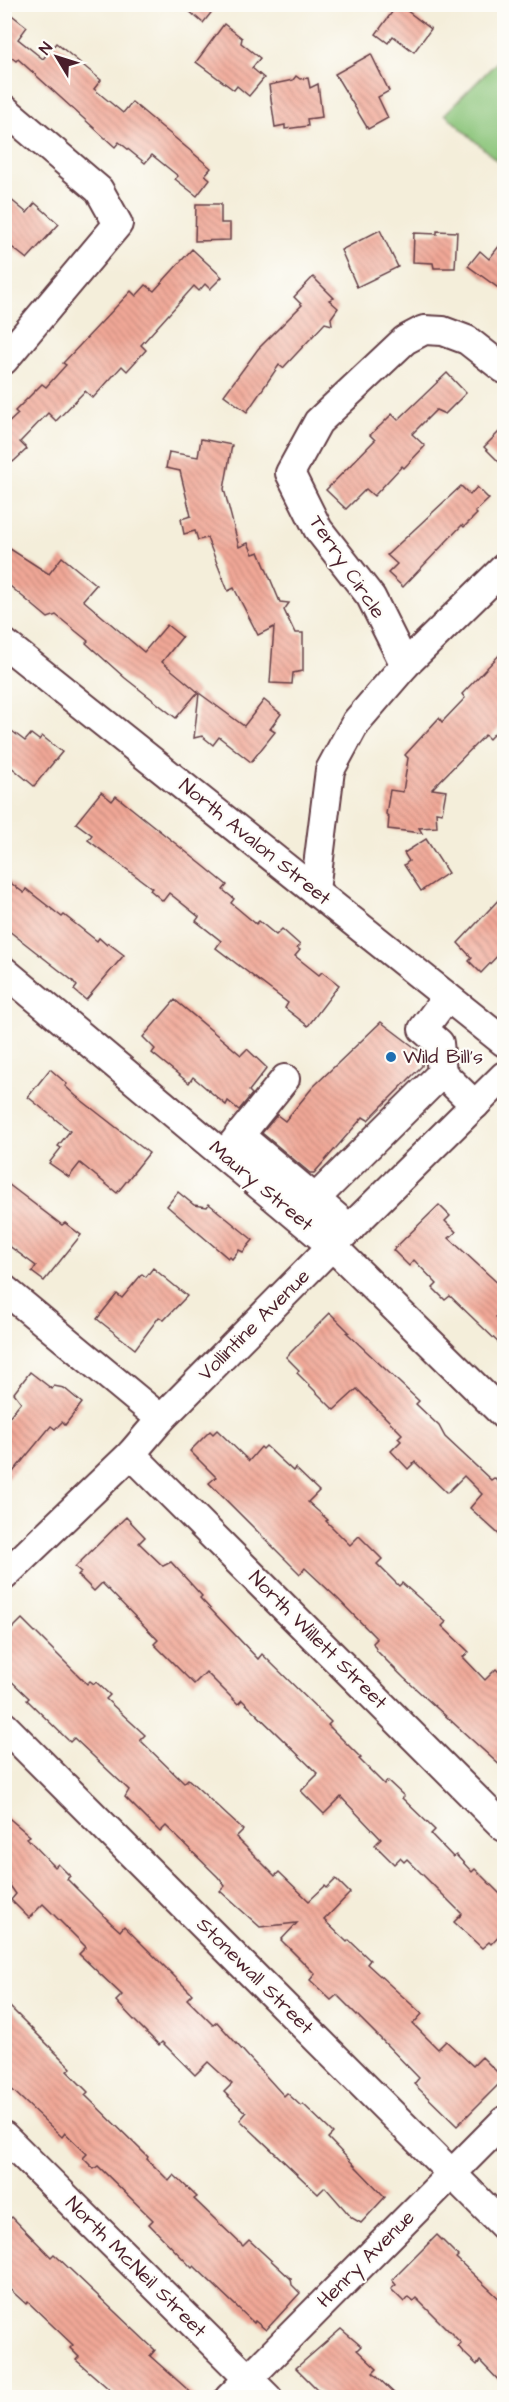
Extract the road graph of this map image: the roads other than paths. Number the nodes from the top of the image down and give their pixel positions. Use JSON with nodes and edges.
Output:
{"nodes":[{"id":1,"x":4,"y":109,"type":"edge"},
{"id":2,"x":4,"y":360,"type":"edge"},
{"id":3,"x":504,"y":369,"type":"edge"},
{"id":4,"x":504,"y":568,"type":"edge"},
{"id":5,"x":4,"y":643,"type":"edge"},
{"id":6,"x":405,"y":665,"type":"junction"},
{"id":7,"x":315,"y":890,"type":"junction"},
{"id":8,"x":4,"y":971,"type":"edge"},
{"id":9,"x":447,"y":996,"type":"junction"},
{"id":10,"x":504,"y":1042,"type":"edge"},
{"id":11,"x":441,"y":1073,"type":"junction"},
{"id":12,"x":504,"y":1076,"type":"edge"},
{"id":13,"x":285,"y":1079,"type":"dead end"},
{"id":14,"x":475,"y":1105,"type":"junction"},
{"id":15,"x":376,"y":1138,"type":"junction"},
{"id":16,"x":232,"y":1145,"type":"junction"},
{"id":17,"x":410,"y":1169,"type":"junction"},
{"id":18,"x":268,"y":1174,"type":"junction"},
{"id":19,"x":315,"y":1199,"type":"junction"},
{"id":20,"x":341,"y":1237,"type":"junction"},
{"id":21,"x":4,"y":1289,"type":"edge"},
{"id":22,"x":504,"y":1415,"type":"edge"},
{"id":23,"x":161,"y":1419,"type":"junction"},
{"id":24,"x":131,"y":1454,"type":"junction"},
{"id":25,"x":4,"y":1576,"type":"edge"},
{"id":26,"x":4,"y":1726,"type":"edge"},
{"id":27,"x":504,"y":1827,"type":"edge"},
{"id":28,"x":504,"y":2121,"type":"edge"},
{"id":29,"x":4,"y":2136,"type":"edge"},
{"id":30,"x":453,"y":2173,"type":"junction"},
{"id":31,"x":504,"y":2226,"type":"edge"},
{"id":32,"x":248,"y":2391,"type":"edge"}],
"edges":[{"from":1,"to":2,"type":"street"},
{"from":3,"to":6,"type":"street","name":"Terry Circle"},
{"from":4,"to":6,"type":"street"},
{"from":5,"to":7,"type":"street","name":"North Avalon Street"},
{"from":6,"to":7,"type":"street"},
{"from":7,"to":9,"type":"street","name":"North Avalon Street"},
{"from":8,"to":16,"type":"street","name":"Maury Street"},
{"from":9,"to":10,"type":"street","name":"North Avalon Street"},
{"from":9,"to":11,"type":"street"},
{"from":11,"to":14,"type":"street"},
{"from":11,"to":15,"type":"street"},
{"from":12,"to":14,"type":"street","name":"Vollintine Avenue"},
{"from":13,"to":16,"type":"street"},
{"from":14,"to":17,"type":"street","name":"Vollintine Avenue"},
{"from":15,"to":17,"type":"street"},
{"from":15,"to":19,"type":"street"},
{"from":16,"to":18,"type":"street","name":"Maury Street"},
{"from":17,"to":20,"type":"street","name":"Vollintine Avenue"},
{"from":18,"to":19,"type":"street"},
{"from":18,"to":20,"type":"street","name":"Maury Street"},
{"from":19,"to":20,"type":"street"},
{"from":20,"to":22,"type":"street","name":"Maury Street"},
{"from":20,"to":23,"type":"street","name":"Vollintine Avenue"},
{"from":21,"to":23,"type":"street"},
{"from":23,"to":24,"type":"street","name":"Vollintine Avenue"},
{"from":24,"to":25,"type":"street","name":"Vollintine Avenue"},
{"from":24,"to":27,"type":"street","name":"North Willett Street"},
{"from":26,"to":30,"type":"street","name":"Stonewall Street"},
{"from":28,"to":30,"type":"street","name":"Henry Avenue"},
{"from":29,"to":32,"type":"street","name":"North McNeil Street"},
{"from":30,"to":31,"type":"street","name":"Stonewall Street"},
{"from":30,"to":32,"type":"street","name":"Henry Avenue"}]}
